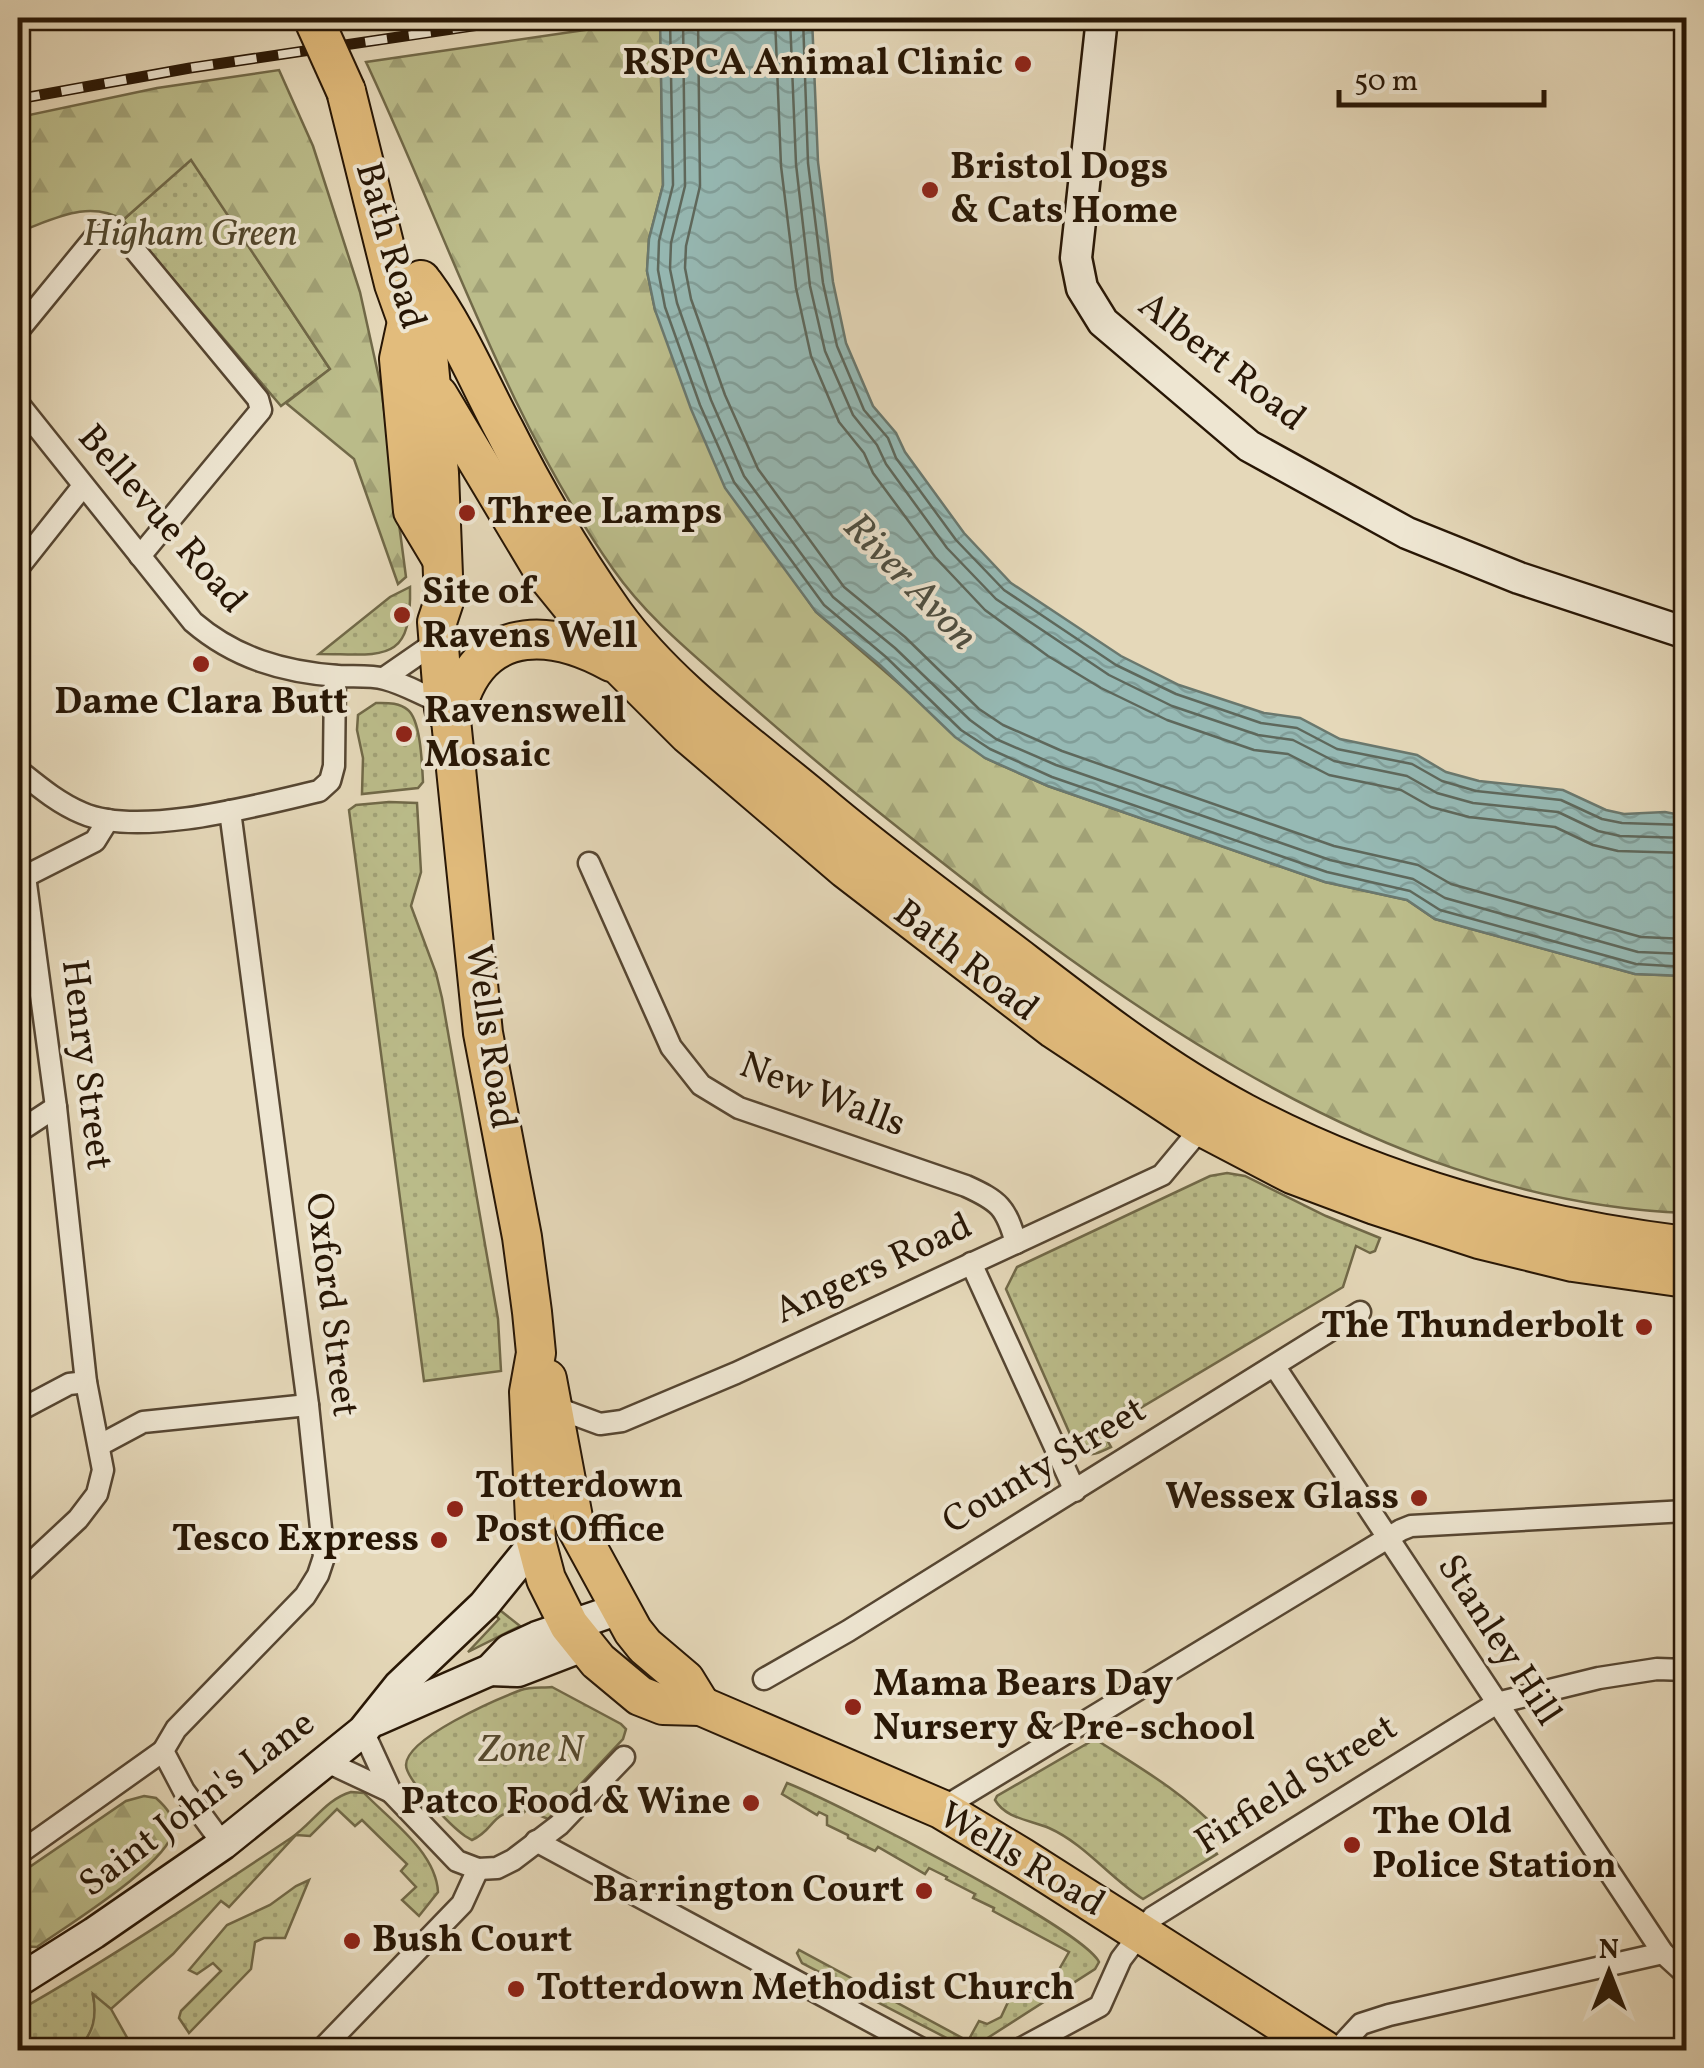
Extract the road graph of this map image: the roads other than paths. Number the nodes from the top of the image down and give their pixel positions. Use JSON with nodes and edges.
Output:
{"nodes":[{"id":1,"x":313,"y":18,"type":"edge"},
{"id":2,"x":1102,"y":18,"type":"edge"},
{"id":3,"x":350,"y":101,"type":"junction"},
{"id":4,"x":422,"y":280,"type":"junction"},
{"id":5,"x":407,"y":322,"type":"junction"},
{"id":6,"x":18,"y":331,"type":"edge"},
{"id":7,"x":432,"y":379,"type":"junction"},
{"id":8,"x":18,"y":403,"type":"edge"},
{"id":9,"x":84,"y":486,"type":"junction"},
{"id":10,"x":140,"y":556,"type":"junction"},
{"id":11,"x":442,"y":558,"type":"junction"},
{"id":12,"x":18,"y":568,"type":"edge"},
{"id":13,"x":444,"y":600,"type":"junction"},
{"id":14,"x":1686,"y":633,"type":"edge"},
{"id":15,"x":438,"y":640,"type":"junction"},
{"id":16,"x":622,"y":668,"type":"junction"},
{"id":17,"x":334,"y":676,"type":"junction"},
{"id":18,"x":384,"y":678,"type":"junction"},
{"id":19,"x":452,"y":706,"type":"junction"},
{"id":20,"x":18,"y":770,"type":"edge"},
{"id":21,"x":230,"y":811,"type":"junction"},
{"id":22,"x":108,"y":820,"type":"junction"},
{"id":23,"x":588,"y":862,"type":"dead end"},
{"id":24,"x":21,"y":878,"type":"edge"},
{"id":25,"x":56,"y":1107,"type":"junction"},
{"id":26,"x":1202,"y":1127,"type":"junction"},
{"id":27,"x":18,"y":1132,"type":"edge"},
{"id":28,"x":1603,"y":1236,"type":"junction"},
{"id":29,"x":1686,"y":1239,"type":"edge"},
{"id":30,"x":1016,"y":1243,"type":"junction"},
{"id":31,"x":1686,"y":1246,"type":"edge"},
{"id":32,"x":972,"y":1263,"type":"junction"},
{"id":33,"x":1686,"y":1278,"type":"edge"},
{"id":34,"x":1360,"y":1312,"type":"dead end"},
{"id":35,"x":536,"y":1353,"type":"junction"},
{"id":36,"x":1274,"y":1367,"type":"junction"},
{"id":37,"x":86,"y":1382,"type":"junction"},
{"id":38,"x":308,"y":1405,"type":"junction"},
{"id":39,"x":554,"y":1407,"type":"junction"},
{"id":40,"x":18,"y":1411,"type":"edge"},
{"id":41,"x":100,"y":1445,"type":"junction"},
{"id":42,"x":1074,"y":1491,"type":"junction"},
{"id":43,"x":1686,"y":1511,"type":"edge"},
{"id":44,"x":1388,"y":1535,"type":"junction"},
{"id":45,"x":536,"y":1540,"type":"junction"},
{"id":46,"x":18,"y":1575,"type":"edge"},
{"id":47,"x":592,"y":1624,"type":"junction"},
{"id":48,"x":1686,"y":1670,"type":"edge"},
{"id":49,"x":764,"y":1679,"type":"dead end"},
{"id":50,"x":1497,"y":1704,"type":"junction"},
{"id":51,"x":702,"y":1706,"type":"junction"},
{"id":52,"x":368,"y":1726,"type":"junction"},
{"id":53,"x":164,"y":1751,"type":"junction"},
{"id":54,"x":624,"y":1757,"type":"dead end"},
{"id":55,"x":325,"y":1761,"type":"junction"},
{"id":56,"x":391,"y":1792,"type":"junction"},
{"id":57,"x":941,"y":1810,"type":"junction"},
{"id":58,"x":536,"y":1841,"type":"junction"},
{"id":59,"x":222,"y":1844,"type":"junction"},
{"id":60,"x":18,"y":1854,"type":"edge"},
{"id":61,"x":478,"y":1869,"type":"junction"},
{"id":62,"x":1138,"y":1934,"type":"junction"},
{"id":63,"x":1672,"y":1954,"type":"edge"},
{"id":64,"x":1686,"y":1974,"type":"edge"},
{"id":65,"x":18,"y":1981,"type":"edge"},
{"id":66,"x":321,"y":2050,"type":"edge"},
{"id":67,"x":924,"y":2050,"type":"edge"},
{"id":68,"x":1018,"y":2050,"type":"edge"},
{"id":69,"x":1324,"y":2050,"type":"edge"},
{"id":70,"x":1337,"y":2050,"type":"edge"}],
"edges":[{"from":1,"to":3,"type":"highway","name":"Bath Road","bridge":true},
{"from":2,"to":14,"type":"street","name":"Albert Road"},
{"from":3,"to":4,"type":"highway","name":"Bath Road"},
{"from":3,"to":5,"type":"highway","name":"Bath Road"},
{"from":4,"to":7,"type":"highway","name":"Bath Road"},
{"from":4,"to":28,"type":"highway","name":"Bath Road"},
{"from":5,"to":7,"type":"highway","name":"Bath Road"},
{"from":5,"to":11,"type":"highway"},
{"from":6,"to":10,"type":"street"},
{"from":7,"to":11,"type":"highway","name":"Wells Road"},
{"from":7,"to":16,"type":"highway","name":"Bath Road"},
{"from":8,"to":9,"type":"street","name":"Bellevue Road"},
{"from":9,"to":10,"type":"street","name":"Bellevue Road"},
{"from":9,"to":12,"type":"street"},
{"from":10,"to":17,"type":"street","name":"Bellevue Road"},
{"from":11,"to":13,"type":"highway","name":"Wells Road"},
{"from":13,"to":15,"type":"highway","name":"Wells Road"},
{"from":13,"to":19,"type":"highway","name":"Wells Road"},
{"from":15,"to":18,"type":"street"},
{"from":15,"to":19,"type":"highway","name":"Wells Road"},
{"from":16,"to":19,"type":"highway"},
{"from":16,"to":26,"type":"highway","name":"Bath Road"},
{"from":17,"to":18,"type":"street","name":"Bellevue Road"},
{"from":17,"to":21,"type":"street"},
{"from":18,"to":19,"type":"street","name":"Bellevue Road"},
{"from":19,"to":35,"type":"highway","name":"Wells Road"},
{"from":20,"to":22,"type":"street"},
{"from":21,"to":22,"type":"street"},
{"from":21,"to":38,"type":"street","name":"Oxford Street"},
{"from":22,"to":24,"type":"street"},
{"from":23,"to":30,"type":"street","name":"New Walls"},
{"from":24,"to":25,"type":"street","name":"Henry Street"},
{"from":25,"to":27,"type":"street"},
{"from":25,"to":37,"type":"street","name":"Henry Street"},
{"from":26,"to":30,"type":"street","name":"Angers Road"},
{"from":26,"to":33,"type":"highway","name":"Bath Road"},
{"from":28,"to":29,"type":"highway","name":"Bath Road"},
{"from":28,"to":31,"type":"highway","name":"Bath Road"},
{"from":30,"to":32,"type":"street","name":"Angers Road"},
{"from":32,"to":39,"type":"street","name":"Angers Road"},
{"from":32,"to":42,"type":"street"},
{"from":34,"to":36,"type":"street","name":"County Street"},
{"from":35,"to":39,"type":"highway","name":"Wells Road"},
{"from":35,"to":45,"type":"highway","name":"Wells Road"},
{"from":36,"to":42,"type":"street","name":"County Street"},
{"from":36,"to":44,"type":"street","name":"Stanley Hill"},
{"from":37,"to":40,"type":"street"},
{"from":37,"to":41,"type":"street","name":"Henry Street"},
{"from":38,"to":41,"type":"street"},
{"from":38,"to":53,"type":"street","name":"Oxford Street"},
{"from":39,"to":47,"type":"highway","name":"Wells Road"},
{"from":41,"to":46,"type":"street","name":"Henry Street"},
{"from":42,"to":49,"type":"street","name":"County Street"},
{"from":43,"to":44,"type":"street"},
{"from":44,"to":50,"type":"street","name":"Stanley Hill"},
{"from":44,"to":57,"type":"street"},
{"from":45,"to":47,"type":"highway","name":"Wells Road"},
{"from":45,"to":52,"type":"street","name":"Saint John's Lane"},
{"from":47,"to":51,"type":"highway","name":"Wells Road"},
{"from":47,"to":51,"type":"highway","name":"Wells Road"},
{"from":47,"to":52,"type":"street","name":"Saint John's Lane"},
{"from":48,"to":50,"type":"street","name":"Firfield Street"},
{"from":50,"to":62,"type":"street","name":"Firfield Street"},
{"from":50,"to":63,"type":"street","name":"Stanley Hill"},
{"from":51,"to":57,"type":"highway","name":"Wells Road"},
{"from":52,"to":55,"type":"street","name":"Saint John's Lane"},
{"from":52,"to":56,"type":"street"},
{"from":53,"to":59,"type":"street"},
{"from":53,"to":60,"type":"street","name":"Oxford Street"},
{"from":54,"to":58,"type":"street"},
{"from":55,"to":56,"type":"street"},
{"from":55,"to":59,"type":"street","name":"Saint John's Lane"},
{"from":56,"to":61,"type":"street"},
{"from":57,"to":62,"type":"highway","name":"Wells Road"},
{"from":58,"to":61,"type":"street"},
{"from":58,"to":67,"type":"street"},
{"from":59,"to":65,"type":"street","name":"Saint John's Lane"},
{"from":61,"to":66,"type":"street"},
{"from":62,"to":68,"type":"street"},
{"from":62,"to":69,"type":"highway","name":"Wells Road"},
{"from":63,"to":64,"type":"street","name":"Stanley Hill"},
{"from":63,"to":70,"type":"street"}]}
